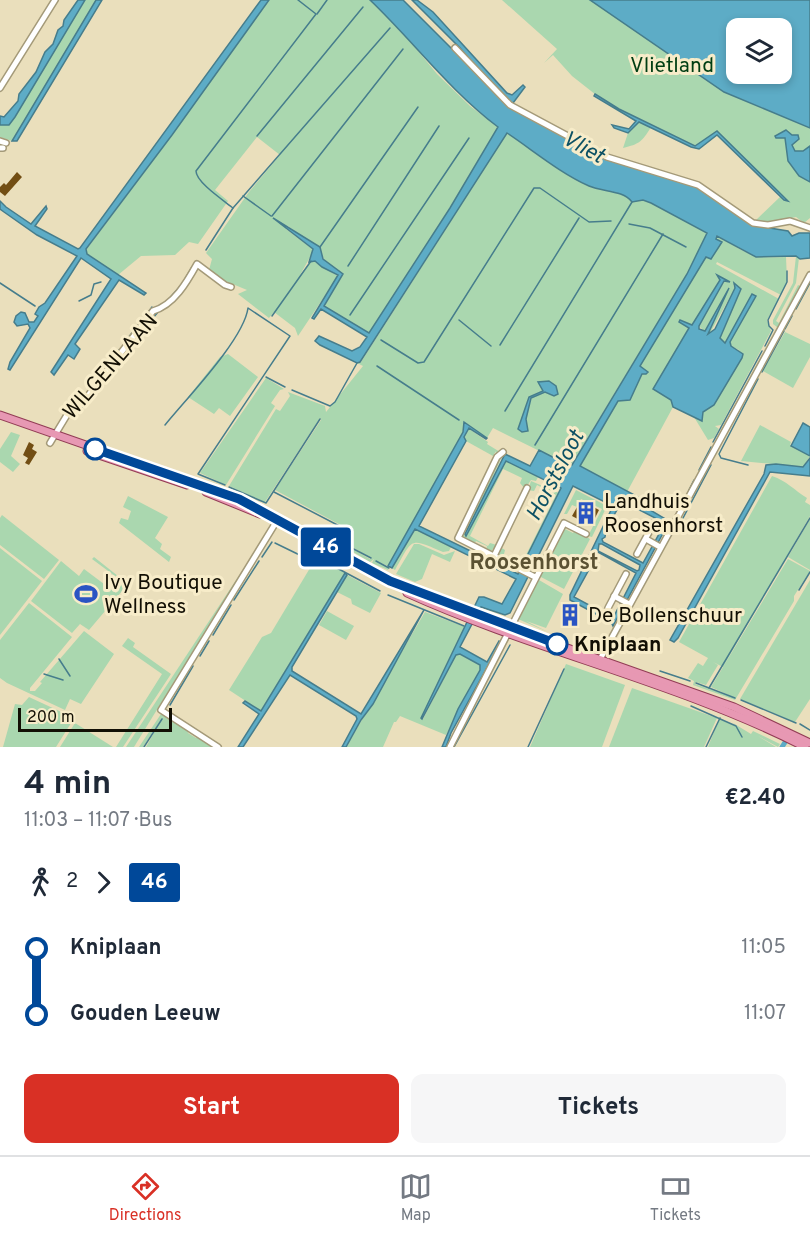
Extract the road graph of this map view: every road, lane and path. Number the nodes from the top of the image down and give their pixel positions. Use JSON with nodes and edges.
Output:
{"nodes":[{"id":1,"x":54,"y":0,"type":"edge"},
{"id":2,"x":455,"y":48,"type":"dead end"},
{"id":3,"x":0,"y":88,"type":"edge"},
{"id":4,"x":810,"y":228,"type":"edge"},
{"id":5,"x":205,"y":262,"type":"dead end"},
{"id":6,"x":197,"y":264,"type":"junction"},
{"id":7,"x":810,"y":275,"type":"edge"},
{"id":8,"x":231,"y":287,"type":"dead end"},
{"id":9,"x":0,"y":415,"type":"edge"},
{"id":10,"x":0,"y":420,"type":"edge"},
{"id":11,"x":52,"y":438,"type":"junction"},
{"id":12,"x":503,"y":452,"type":"dead end"},
{"id":13,"x":527,"y":488,"type":"dead end"},
{"id":14,"x":277,"y":520,"type":"junction"},
{"id":15,"x":654,"y":524,"type":"dead end"},
{"id":16,"x":586,"y":534,"type":"dead end"},
{"id":17,"x":646,"y":539,"type":"junction"},
{"id":18,"x":657,"y":545,"type":"junction"},
{"id":19,"x":638,"y":555,"type":"dead end"},
{"id":20,"x":494,"y":556,"type":"junction"},
{"id":21,"x":626,"y":574,"type":"dead end"},
{"id":22,"x":533,"y":575,"type":"junction"},
{"id":23,"x":605,"y":597,"type":"dead end"},
{"id":24,"x":613,"y":598,"type":"junction"},
{"id":25,"x":626,"y":602,"type":"junction"},
{"id":26,"x":608,"y":608,"type":"dead end"},
{"id":27,"x":510,"y":630,"type":"junction"},
{"id":28,"x":599,"y":662,"type":"junction"},
{"id":29,"x":794,"y":738,"type":"junction"},
{"id":30,"x":810,"y":743,"type":"edge"},
{"id":31,"x":218,"y":747,"type":"edge"},
{"id":32,"x":450,"y":747,"type":"edge"},
{"id":33,"x":805,"y":747,"type":"edge"}],
"edges":[{"from":1,"to":3,"type":"street"},
{"from":2,"to":4,"type":"street"},
{"from":5,"to":6,"type":"street"},
{"from":6,"to":8,"type":"street"},
{"from":6,"to":11,"type":"street","name":"WILGENLAAN"},
{"from":7,"to":18,"type":"street"},
{"from":9,"to":11,"type":"main road"},
{"from":10,"to":11,"type":"main road"},
{"from":11,"to":14,"type":"main road"},
{"from":12,"to":20,"type":"street"},
{"from":13,"to":20,"type":"street"},
{"from":14,"to":27,"type":"main road"},
{"from":14,"to":31,"type":"street"},
{"from":15,"to":17,"type":"street"},
{"from":16,"to":22,"type":"street"},
{"from":17,"to":18,"type":"street"},
{"from":17,"to":19,"type":"street"},
{"from":18,"to":25,"type":"street"},
{"from":20,"to":22,"type":"street"},
{"from":21,"to":24,"type":"street"},
{"from":22,"to":27,"type":"street"},
{"from":23,"to":24,"type":"street"},
{"from":24,"to":25,"type":"street"},
{"from":24,"to":26,"type":"street"},
{"from":25,"to":28,"type":"street"},
{"from":27,"to":28,"type":"main road"},
{"from":27,"to":32,"type":"street"},
{"from":28,"to":29,"type":"main road"},
{"from":29,"to":30,"type":"main road"},
{"from":29,"to":33,"type":"main road"}]}
